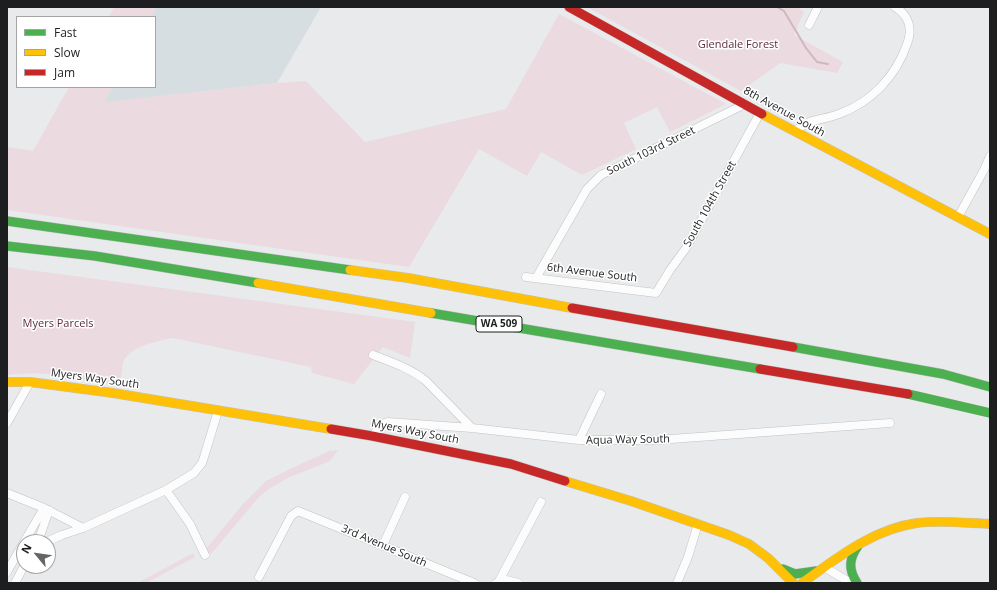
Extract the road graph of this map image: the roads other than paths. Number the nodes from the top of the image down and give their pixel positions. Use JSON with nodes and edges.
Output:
{"nodes":[{"id":1,"x":569,"y":7,"type":"edge"},
{"id":2,"x":818,"y":7,"type":"edge"},
{"id":3,"x":895,"y":7,"type":"edge"},
{"id":4,"x":809,"y":25,"type":"dead end"},
{"id":5,"x":745,"y":104,"type":"junction"},
{"id":6,"x":760,"y":113,"type":"junction"},
{"id":7,"x":794,"y":131,"type":"junction"},
{"id":8,"x":990,"y":156,"type":"edge"},
{"id":9,"x":958,"y":217,"type":"junction"},
{"id":10,"x":7,"y":221,"type":"edge"},
{"id":11,"x":990,"y":234,"type":"edge"},
{"id":12,"x":7,"y":246,"type":"edge"},
{"id":13,"x":526,"y":277,"type":"dead end"},
{"id":14,"x":536,"y":278,"type":"junction"},
{"id":15,"x":656,"y":293,"type":"joint"},
{"id":16,"x":372,"y":355,"type":"dead end"},
{"id":17,"x":7,"y":382,"type":"edge"},
{"id":18,"x":30,"y":382,"type":"junction"},
{"id":19,"x":990,"y":387,"type":"edge"},
{"id":20,"x":601,"y":394,"type":"dead end"},
{"id":21,"x":218,"y":411,"type":"junction"},
{"id":22,"x":990,"y":413,"type":"edge"},
{"id":23,"x":7,"y":423,"type":"edge"},
{"id":24,"x":890,"y":424,"type":"dead end"},
{"id":25,"x":472,"y":428,"type":"junction"},
{"id":26,"x":372,"y":436,"type":"junction"},
{"id":27,"x":579,"y":440,"type":"junction"},
{"id":28,"x":166,"y":490,"type":"junction"},
{"id":29,"x":7,"y":493,"type":"edge"},
{"id":30,"x":405,"y":497,"type":"dead end"},
{"id":31,"x":541,"y":502,"type":"dead end"},
{"id":32,"x":46,"y":509,"type":"junction"},
{"id":33,"x":698,"y":524,"type":"junction"},
{"id":34,"x":990,"y":524,"type":"edge"},
{"id":35,"x":83,"y":528,"type":"junction"},
{"id":36,"x":29,"y":534,"type":"edge"},
{"id":37,"x":40,"y":534,"type":"edge"},
{"id":38,"x":56,"y":538,"type":"edge"},
{"id":39,"x":861,"y":542,"type":"junction"},
{"id":40,"x":382,"y":545,"type":"junction"},
{"id":41,"x":204,"y":555,"type":"dead end"},
{"id":42,"x":16,"y":556,"type":"edge"},
{"id":43,"x":774,"y":563,"type":"junction"},
{"id":44,"x":822,"y":568,"type":"junction"},
{"id":45,"x":7,"y":572,"type":"edge"},
{"id":46,"x":20,"y":574,"type":"edge"},
{"id":47,"x":259,"y":577,"type":"dead end"},
{"id":48,"x":497,"y":582,"type":"edge"},
{"id":49,"x":15,"y":583,"type":"edge"},
{"id":50,"x":474,"y":583,"type":"edge"},
{"id":51,"x":518,"y":583,"type":"edge"},
{"id":52,"x":677,"y":583,"type":"edge"},
{"id":53,"x":793,"y":583,"type":"edge"},
{"id":54,"x":802,"y":583,"type":"edge"},
{"id":55,"x":813,"y":583,"type":"edge"},
{"id":56,"x":851,"y":583,"type":"edge"},
{"id":57,"x":858,"y":583,"type":"edge"}],
"edges":[{"from":1,"to":5,"type":"main road","name":"8th Avenue South"},
{"from":2,"to":4,"type":"street"},
{"from":3,"to":7,"type":"street"},
{"from":5,"to":6,"type":"main road","name":"8th Avenue South"},
{"from":5,"to":14,"type":"street","name":"South 103rd Street"},
{"from":6,"to":7,"type":"main road","name":"8th Avenue South"},
{"from":6,"to":15,"type":"street","name":"South 104th Street"},
{"from":7,"to":9,"type":"main road","name":"8th Avenue South"},
{"from":8,"to":9,"type":"street"},
{"from":9,"to":11,"type":"main road","name":"8th Avenue South"},
{"from":10,"to":19,"type":"main road","number":"WA 509"},
{"from":12,"to":22,"type":"main road","number":"WA 509"},
{"from":13,"to":14,"type":"street","name":"6th Avenue South"},
{"from":14,"to":15,"type":"street","name":"6th Avenue South"},
{"from":16,"to":25,"type":"street"},
{"from":17,"to":18,"type":"main road","name":"Myers Way South"},
{"from":18,"to":21,"type":"main road","name":"Myers Way South"},
{"from":18,"to":23,"type":"street"},
{"from":20,"to":27,"type":"street"},
{"from":21,"to":26,"type":"main road","name":"Myers Way South"},
{"from":21,"to":28,"type":"street"},
{"from":24,"to":27,"type":"street","name":"Aqua Way South"},
{"from":25,"to":26,"type":"street","name":"Aqua Way South"},
{"from":25,"to":27,"type":"street","name":"Aqua Way South"},
{"from":26,"to":33,"type":"main road","name":"Myers Way South"},
{"from":28,"to":35,"type":"street"},
{"from":28,"to":41,"type":"street"},
{"from":29,"to":32,"type":"street"},
{"from":30,"to":40,"type":"street"},
{"from":31,"to":48,"type":"street"},
{"from":32,"to":35,"type":"street"},
{"from":32,"to":36,"type":"street"},
{"from":32,"to":37,"type":"street"},
{"from":33,"to":43,"type":"main road","name":"Myers Way South"},
{"from":33,"to":52,"type":"street"},
{"from":34,"to":39,"type":"main road"},
{"from":35,"to":38,"type":"street"},
{"from":39,"to":44,"type":"main road"},
{"from":39,"to":57,"type":"main road"},
{"from":40,"to":47,"type":"street","name":"3rd Avenue South"},
{"from":40,"to":50,"type":"street","name":"3rd Avenue South"},
{"from":42,"to":45,"type":"street"},
{"from":43,"to":44,"type":"main road"},
{"from":43,"to":53,"type":"main road","name":"Myers Way South"},
{"from":44,"to":54,"type":"main road"},
{"from":44,"to":55,"type":"main road"},
{"from":44,"to":56,"type":"street"},
{"from":46,"to":49,"type":"street"},
{"from":48,"to":51,"type":"street"}]}
